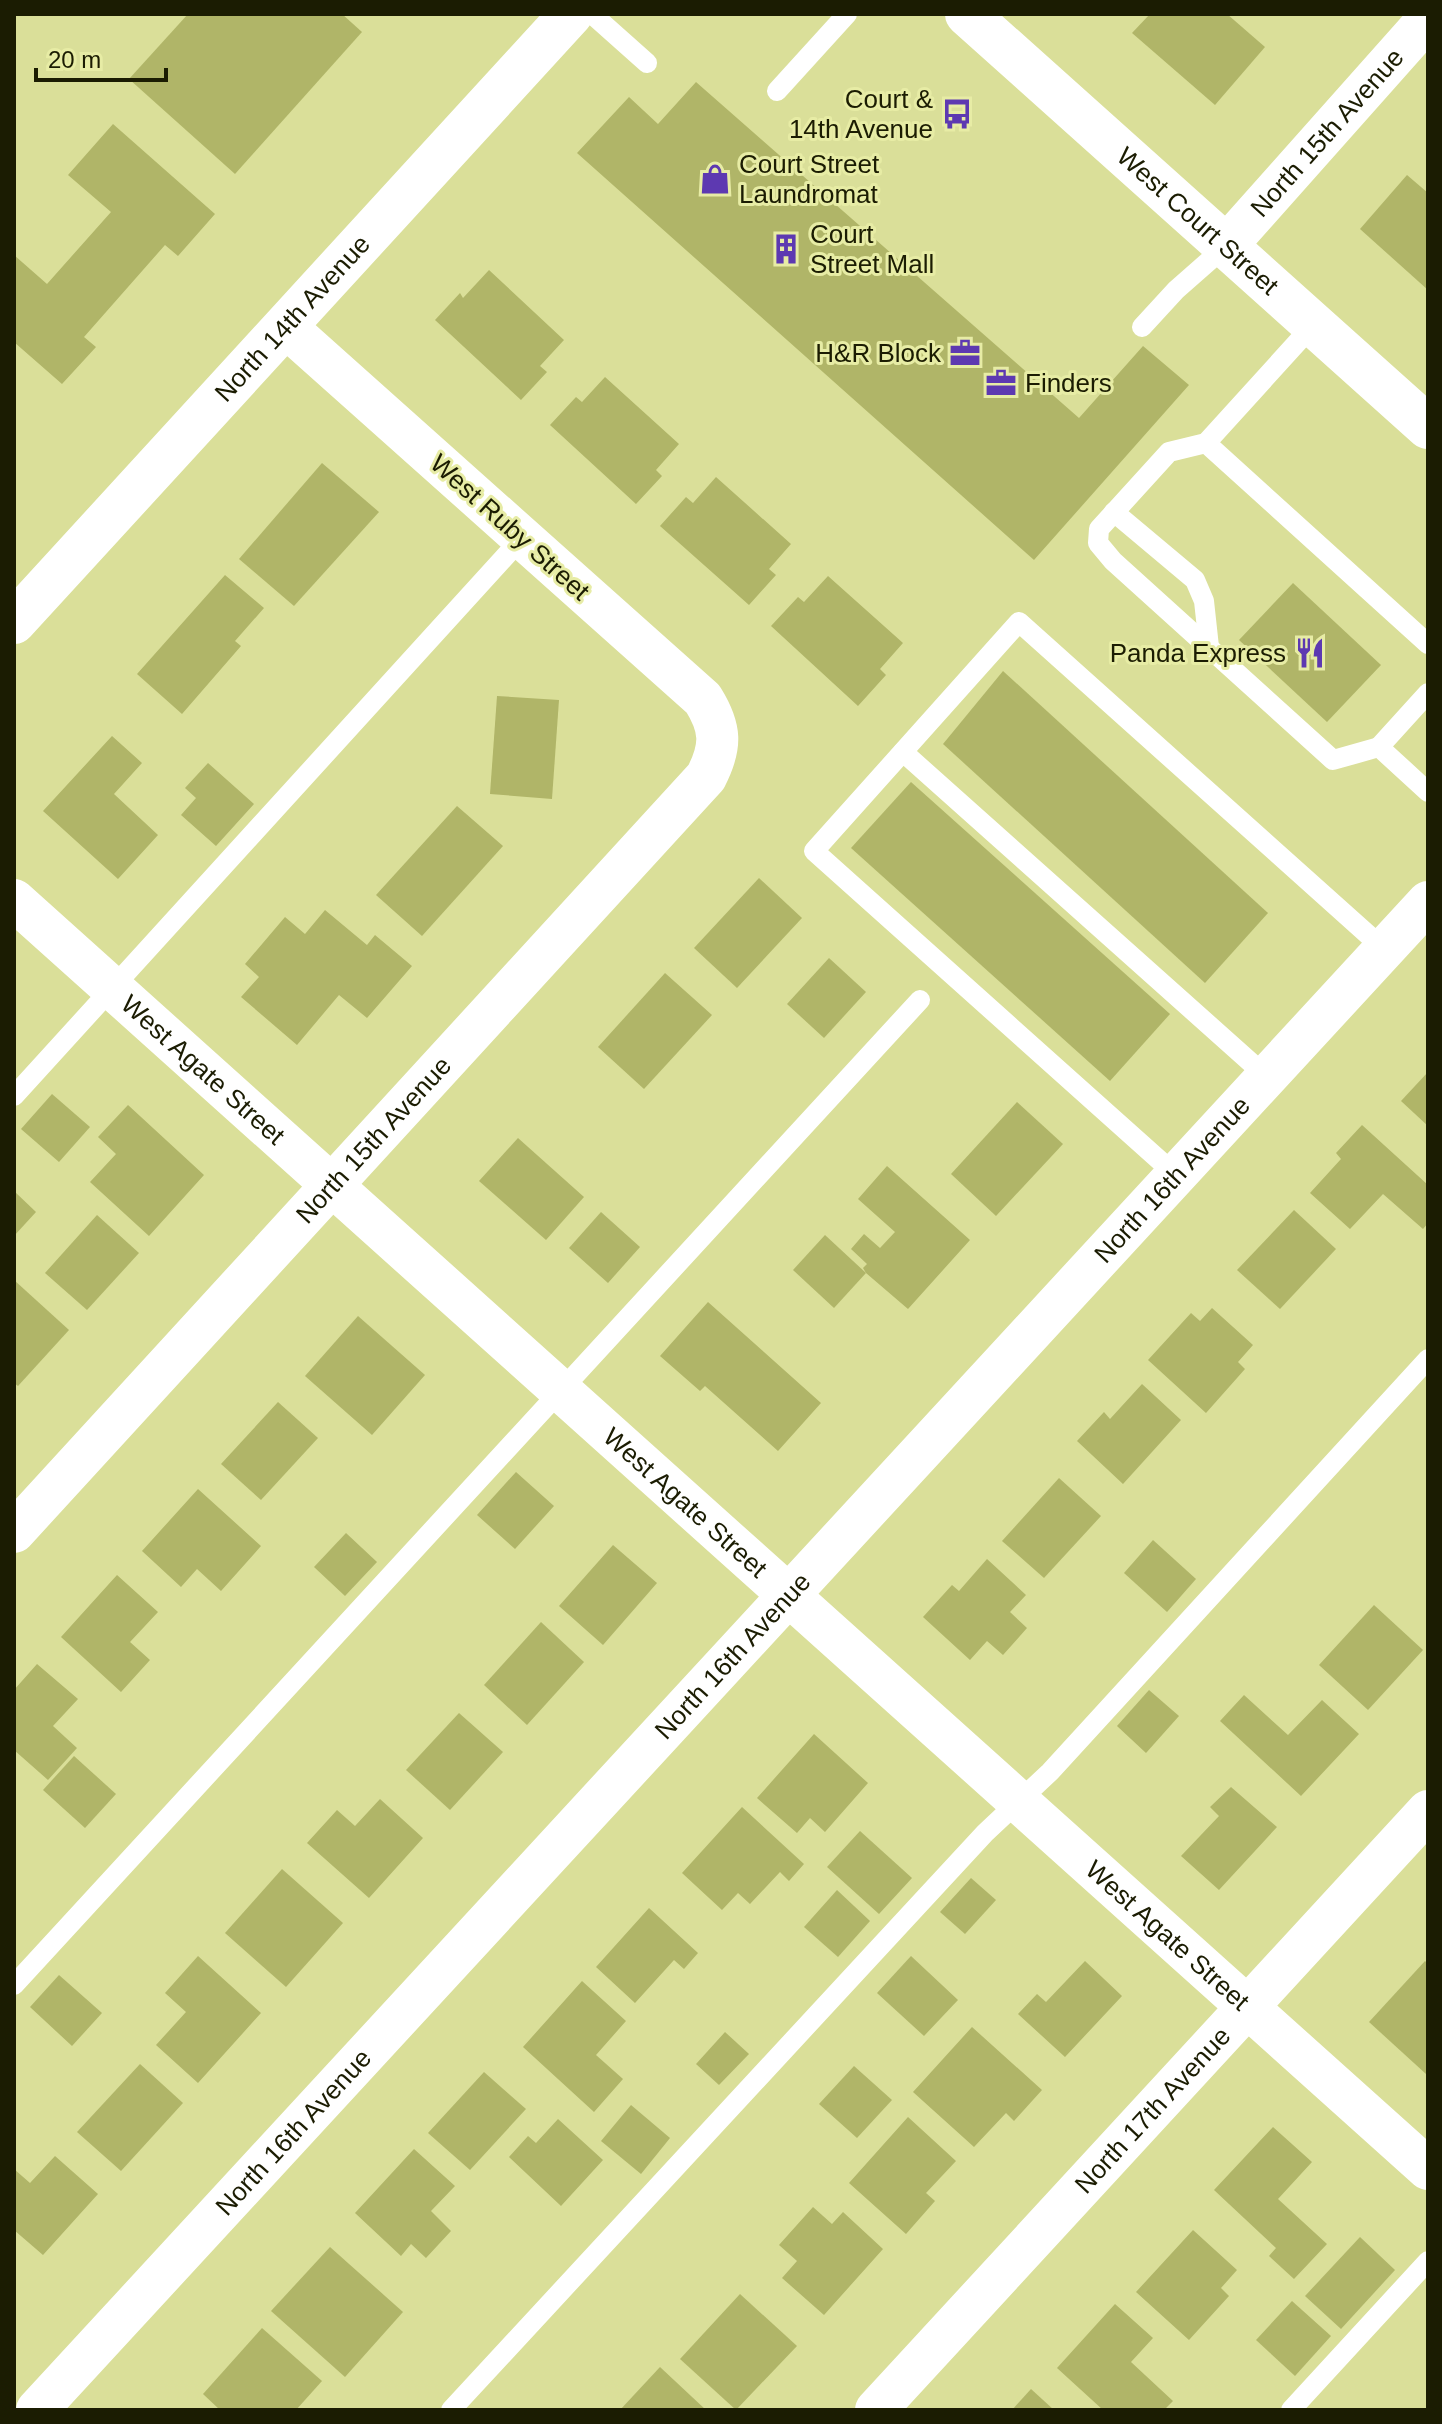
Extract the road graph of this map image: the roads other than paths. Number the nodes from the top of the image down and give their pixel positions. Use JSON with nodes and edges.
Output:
{"nodes":[{"id":1,"x":571,"y":14,"type":"edge"},
{"id":2,"x":592,"y":14,"type":"edge"},
{"id":3,"x":847,"y":14,"type":"edge"},
{"id":4,"x":1428,"y":19,"type":"edge"},
{"id":5,"x":985,"y":24,"type":"edge"},
{"id":6,"x":647,"y":63,"type":"dead end"},
{"id":7,"x":777,"y":91,"type":"dead end"},
{"id":8,"x":1226,"y":246,"type":"junction"},
{"id":9,"x":1314,"y":324,"type":"junction"},
{"id":10,"x":285,"y":326,"type":"junction"},
{"id":11,"x":1142,"y":327,"type":"dead end"},
{"id":12,"x":1428,"y":427,"type":"edge"},
{"id":13,"x":1206,"y":443,"type":"junction"},
{"id":14,"x":1114,"y":512,"type":"junction"},
{"id":15,"x":522,"y":538,"type":"junction"},
{"id":16,"x":14,"y":622,"type":"edge"},
{"id":17,"x":1428,"y":644,"type":"edge"},
{"id":18,"x":1209,"y":647,"type":"junction"},
{"id":19,"x":1428,"y":693,"type":"edge"},
{"id":20,"x":718,"y":737,"type":"joint"},
{"id":21,"x":1379,"y":747,"type":"junction"},
{"id":22,"x":903,"y":752,"type":"junction"},
{"id":23,"x":1428,"y":792,"type":"edge"},
{"id":24,"x":14,"y":900,"type":"edge"},
{"id":25,"x":1428,"y":902,"type":"edge"},
{"id":26,"x":1384,"y":949,"type":"junction"},
{"id":27,"x":113,"y":989,"type":"junction"},
{"id":28,"x":920,"y":1000,"type":"dead end"},
{"id":29,"x":1266,"y":1076,"type":"junction"},
{"id":30,"x":14,"y":1096,"type":"edge"},
{"id":31,"x":1176,"y":1175,"type":"junction"},
{"id":32,"x":332,"y":1185,"type":"junction"},
{"id":33,"x":1428,"y":1359,"type":"edge"},
{"id":34,"x":561,"y":1392,"type":"junction"},
{"id":35,"x":14,"y":1532,"type":"edge"},
{"id":36,"x":789,"y":1595,"type":"junction"},
{"id":37,"x":1018,"y":1801,"type":"junction"},
{"id":38,"x":1428,"y":1811,"type":"edge"},
{"id":39,"x":14,"y":1985,"type":"edge"},
{"id":40,"x":1248,"y":2007,"type":"junction"},
{"id":41,"x":1428,"y":2169,"type":"edge"},
{"id":42,"x":1428,"y":2261,"type":"edge"},
{"id":43,"x":37,"y":2410,"type":"edge"},
{"id":44,"x":451,"y":2410,"type":"edge"},
{"id":45,"x":876,"y":2410,"type":"edge"},
{"id":46,"x":1291,"y":2410,"type":"edge"}],
"edges":[{"from":1,"to":10,"type":"street","name":"North 14th Avenue"},
{"from":2,"to":6,"type":"lane"},
{"from":3,"to":7,"type":"lane"},
{"from":4,"to":8,"type":"street","name":"North 15th Avenue"},
{"from":5,"to":8,"type":"street","name":"West Court Street"},
{"from":8,"to":9,"type":"street","name":"West Court Street"},
{"from":8,"to":11,"type":"lane"},
{"from":9,"to":12,"type":"street","name":"West Court Street"},
{"from":9,"to":13,"type":"lane"},
{"from":10,"to":15,"type":"street","name":"West Ruby Street"},
{"from":10,"to":16,"type":"street","name":"North 14th Avenue"},
{"from":13,"to":14,"type":"lane"},
{"from":13,"to":17,"type":"lane"},
{"from":14,"to":18,"type":"lane"},
{"from":14,"to":18,"type":"lane"},
{"from":15,"to":20,"type":"street","name":"West Ruby Street"},
{"from":15,"to":27,"type":"lane"},
{"from":18,"to":21,"type":"lane"},
{"from":19,"to":21,"type":"lane"},
{"from":20,"to":32,"type":"street","name":"North 15th Avenue"},
{"from":21,"to":23,"type":"lane"},
{"from":22,"to":26,"type":"lane"},
{"from":22,"to":29,"type":"lane"},
{"from":22,"to":31,"type":"lane"},
{"from":24,"to":27,"type":"street","name":"West Agate Street"},
{"from":25,"to":26,"type":"street","name":"North 16th Avenue"},
{"from":26,"to":29,"type":"street","name":"North 16th Avenue"},
{"from":27,"to":30,"type":"lane"},
{"from":27,"to":32,"type":"street","name":"West Agate Street"},
{"from":28,"to":34,"type":"lane"},
{"from":29,"to":31,"type":"street","name":"North 16th Avenue"},
{"from":31,"to":36,"type":"street","name":"North 16th Avenue"},
{"from":32,"to":34,"type":"street","name":"West Agate Street"},
{"from":32,"to":35,"type":"street","name":"North 15th Avenue"},
{"from":33,"to":37,"type":"lane"},
{"from":34,"to":36,"type":"street","name":"West Agate Street"},
{"from":34,"to":39,"type":"lane"},
{"from":36,"to":37,"type":"street","name":"West Agate Street"},
{"from":36,"to":43,"type":"street","name":"North 16th Avenue"},
{"from":37,"to":40,"type":"street","name":"West Agate Street"},
{"from":37,"to":44,"type":"lane"},
{"from":38,"to":40,"type":"street","name":"North 17th Avenue"},
{"from":40,"to":41,"type":"street","name":"West Agate Street"},
{"from":40,"to":45,"type":"street","name":"North 17th Avenue"},
{"from":42,"to":46,"type":"lane"}]}
